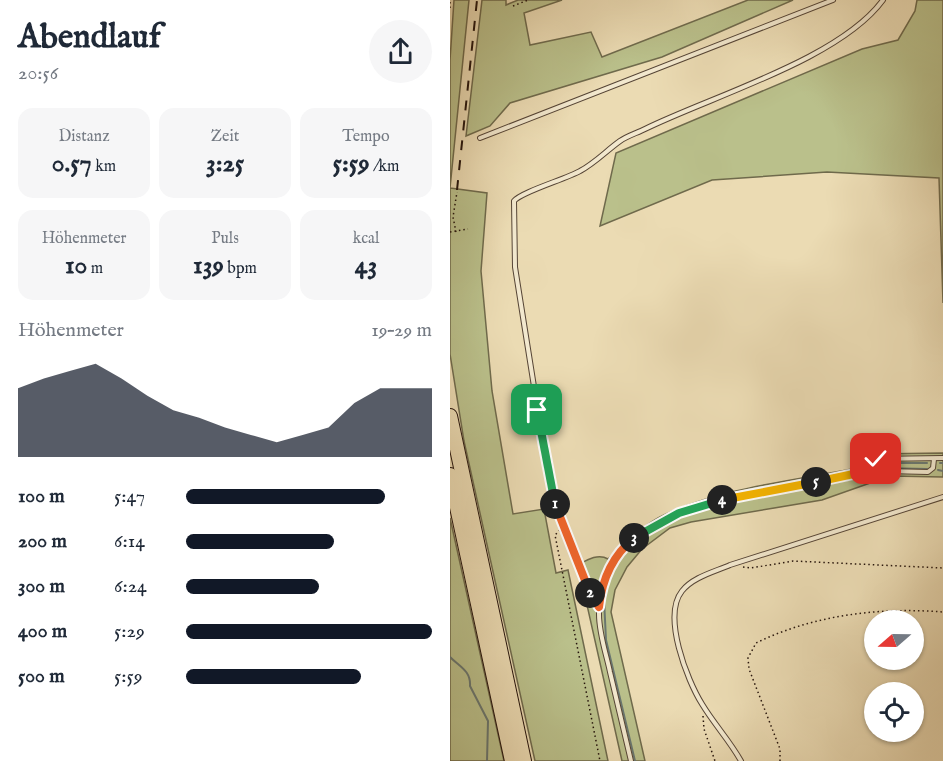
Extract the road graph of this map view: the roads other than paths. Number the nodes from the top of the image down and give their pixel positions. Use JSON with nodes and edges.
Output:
{"nodes":[{"id":1,"x":833,"y":0,"type":"edge"},
{"id":2,"x":884,"y":0,"type":"edge"},
{"id":3,"x":480,"y":138,"type":"dead end"},
{"id":4,"x":450,"y":417,"type":"edge"},
{"id":5,"x":934,"y":458,"type":"junction"},
{"id":6,"x":943,"y":458,"type":"edge"},
{"id":7,"x":883,"y":474,"type":"dead end"},
{"id":8,"x":450,"y":475,"type":"edge"},
{"id":9,"x":943,"y":497,"type":"edge"},
{"id":10,"x":599,"y":607,"type":"junction"},
{"id":11,"x":512,"y":761,"type":"edge"},
{"id":12,"x":524,"y":761,"type":"edge"},
{"id":13,"x":631,"y":761,"type":"edge"},
{"id":14,"x":741,"y":761,"type":"edge"}],
"edges":[{"from":1,"to":3,"type":"lane"},
{"from":2,"to":10,"type":"lane"},
{"from":4,"to":12,"type":"highway"},
{"from":5,"to":6,"type":"lane"},
{"from":5,"to":7,"type":"lane"},
{"from":5,"to":10,"type":"lane"},
{"from":8,"to":11,"type":"highway"},
{"from":9,"to":14,"type":"lane"},
{"from":10,"to":13,"type":"lane"}]}
